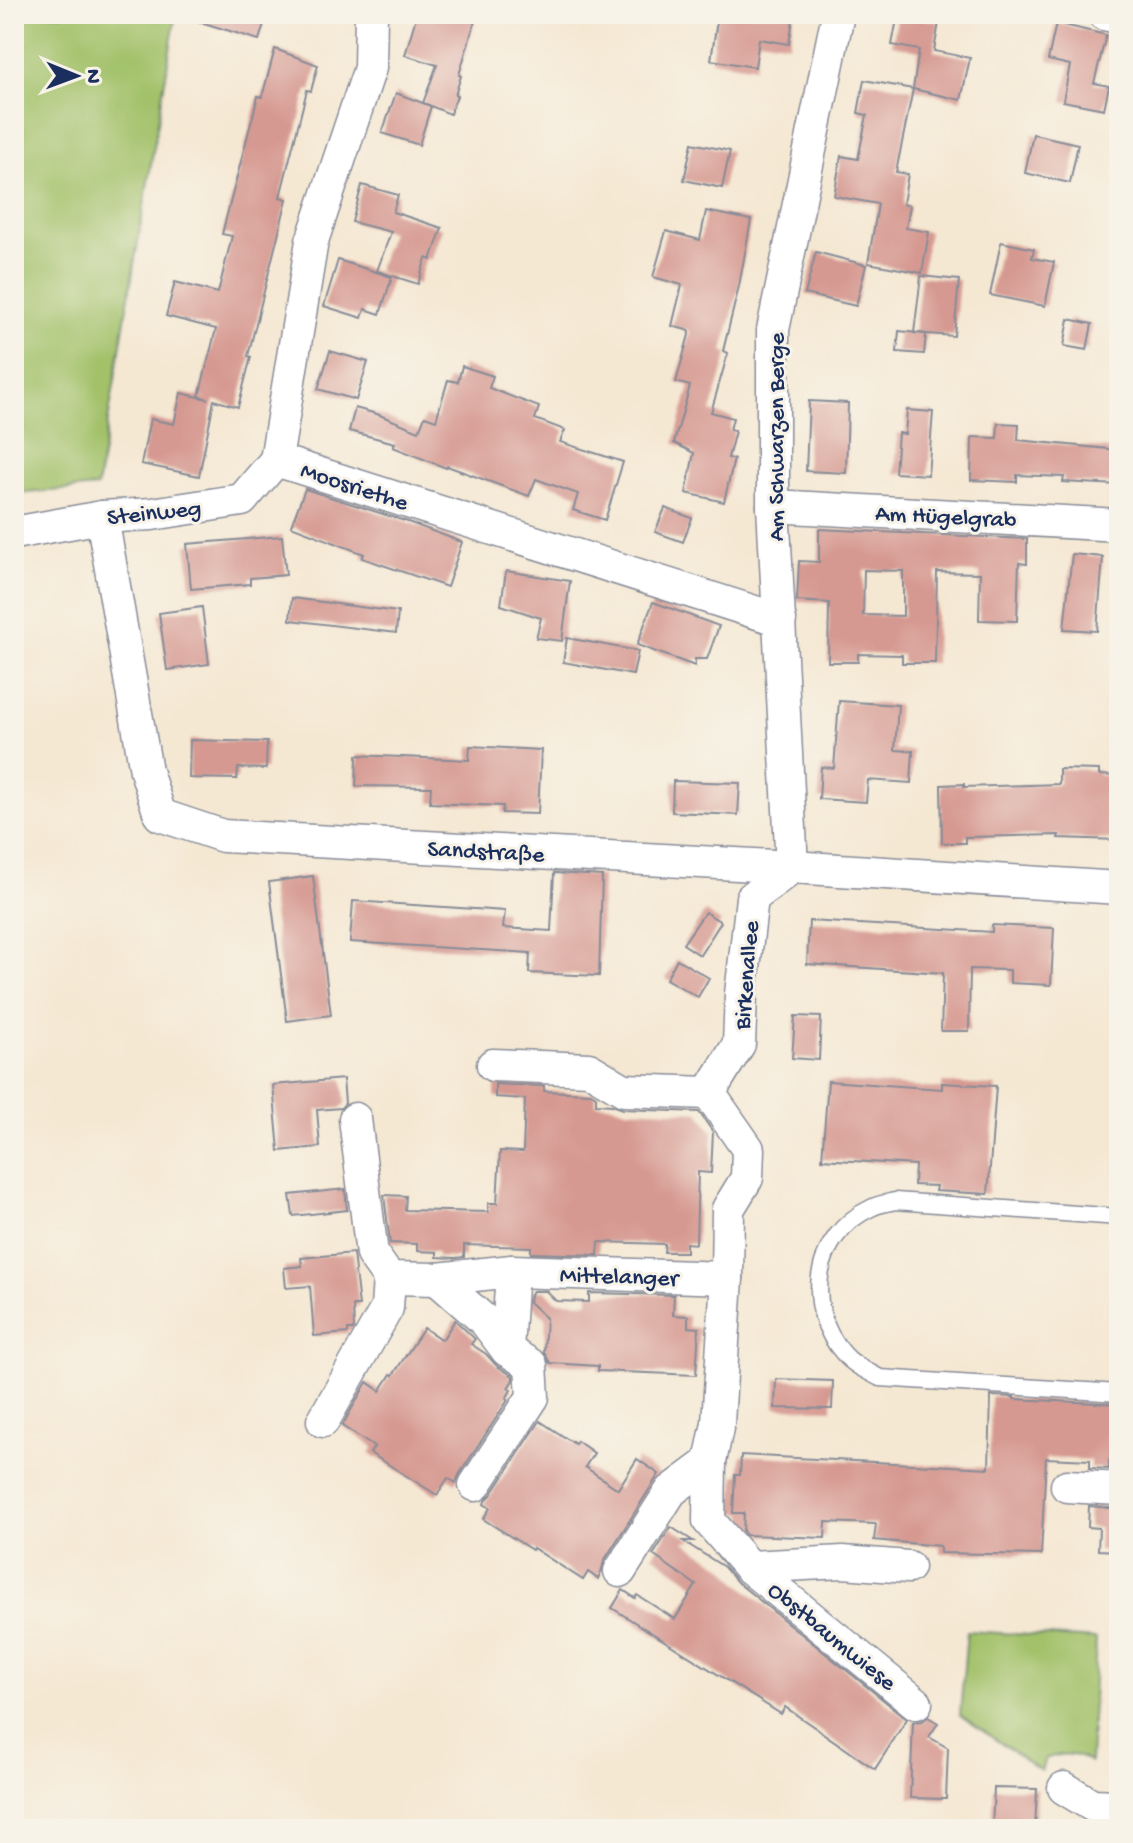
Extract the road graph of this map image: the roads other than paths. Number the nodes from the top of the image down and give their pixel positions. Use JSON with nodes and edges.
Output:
{"nodes":[{"id":1,"x":371,"y":14,"type":"edge"},
{"id":2,"x":838,"y":14,"type":"edge"},
{"id":3,"x":1104,"y":14,"type":"edge"},
{"id":4,"x":1119,"y":17,"type":"edge"},
{"id":5,"x":276,"y":460,"type":"junction"},
{"id":6,"x":773,"y":506,"type":"junction"},
{"id":7,"x":102,"y":517,"type":"junction"},
{"id":8,"x":1119,"y":525,"type":"edge"},
{"id":9,"x":14,"y":533,"type":"edge"},
{"id":10,"x":780,"y":620,"type":"junction"},
{"id":11,"x":792,"y":867,"type":"junction"},
{"id":12,"x":1119,"y":888,"type":"edge"},
{"id":13,"x":493,"y":1065,"type":"dead end"},
{"id":14,"x":709,"y":1093,"type":"junction"},
{"id":15,"x":355,"y":1119,"type":"dead end"},
{"id":16,"x":1119,"y":1217,"type":"edge"},
{"id":17,"x":512,"y":1271,"type":"junction"},
{"id":18,"x":389,"y":1278,"type":"junction"},
{"id":19,"x":727,"y":1278,"type":"junction"},
{"id":20,"x":437,"y":1279,"type":"junction"},
{"id":21,"x":507,"y":1350,"type":"junction"},
{"id":22,"x":1119,"y":1393,"type":"edge"},
{"id":23,"x":323,"y":1421,"type":"dead end"},
{"id":24,"x":710,"y":1462,"type":"junction"},
{"id":25,"x":475,"y":1485,"type":"dead end"},
{"id":26,"x":1067,"y":1486,"type":"dead end"},
{"id":27,"x":1119,"y":1489,"type":"edge"},
{"id":28,"x":749,"y":1567,"type":"junction"},
{"id":29,"x":908,"y":1567,"type":"dead end"},
{"id":30,"x":620,"y":1571,"type":"dead end"},
{"id":31,"x":916,"y":1703,"type":"dead end"},
{"id":32,"x":1064,"y":1788,"type":"dead end"},
{"id":33,"x":1119,"y":1806,"type":"edge"}],
"edges":[{"from":1,"to":5,"type":"street","name":"Moosriethe"},
{"from":2,"to":6,"type":"street","name":"Am Schwarzen Berge"},
{"from":3,"to":4,"type":"street"},
{"from":5,"to":7,"type":"street","name":"Steinweg"},
{"from":5,"to":10,"type":"street","name":"Moosriethe"},
{"from":6,"to":8,"type":"street","name":"Am Hügelgrab"},
{"from":6,"to":10,"type":"street","name":"Am Schwarzen Berge"},
{"from":7,"to":9,"type":"street","name":"Steinweg"},
{"from":7,"to":11,"type":"street","name":"Sandstraße"},
{"from":10,"to":11,"type":"street","name":"Am Schwarzen Berge"},
{"from":11,"to":12,"type":"street","name":"Sandstraße"},
{"from":11,"to":14,"type":"street","name":"Birkenallee"},
{"from":13,"to":14,"type":"street"},
{"from":14,"to":19,"type":"street"},
{"from":15,"to":18,"type":"street"},
{"from":16,"to":22,"type":"lane"},
{"from":17,"to":19,"type":"street","name":"Mittelanger"},
{"from":17,"to":20,"type":"street","name":"Mittelanger"},
{"from":17,"to":21,"type":"street"},
{"from":18,"to":20,"type":"street","name":"Mittelanger"},
{"from":18,"to":23,"type":"street"},
{"from":19,"to":24,"type":"street","name":"Obstbaumwiese"},
{"from":20,"to":21,"type":"street"},
{"from":21,"to":25,"type":"street"},
{"from":24,"to":28,"type":"street","name":"Obstbaumwiese"},
{"from":24,"to":30,"type":"street"},
{"from":26,"to":27,"type":"street"},
{"from":28,"to":29,"type":"street","name":"Obstbaumwiese"},
{"from":28,"to":31,"type":"street","name":"Obstbaumwiese"},
{"from":32,"to":33,"type":"street"}]}
